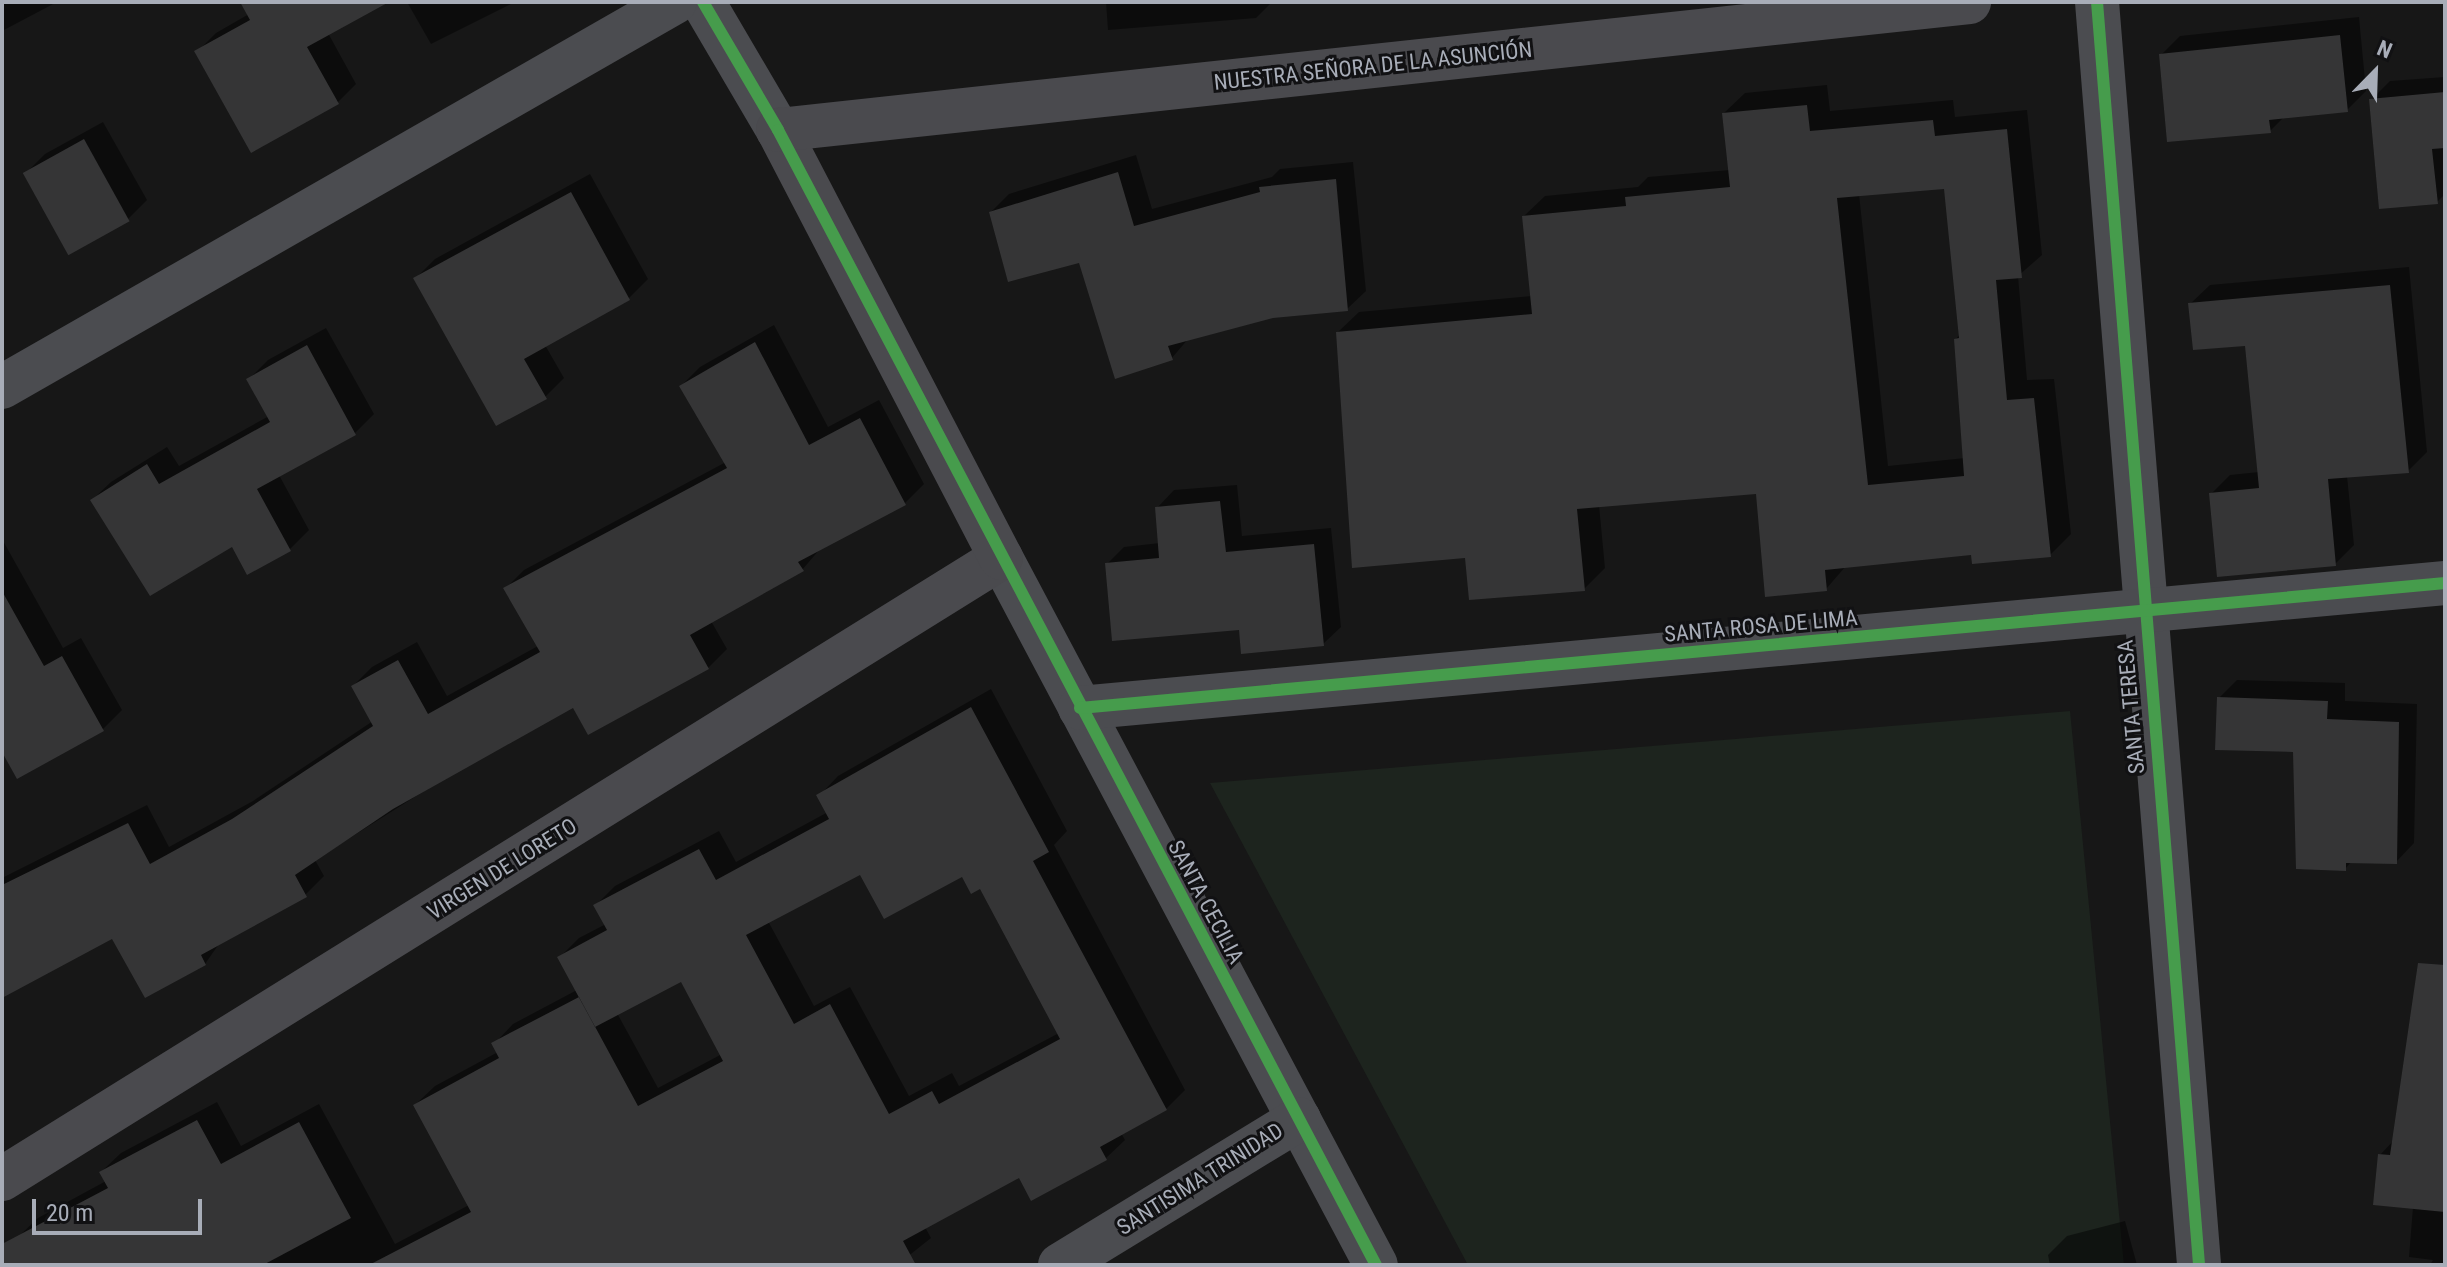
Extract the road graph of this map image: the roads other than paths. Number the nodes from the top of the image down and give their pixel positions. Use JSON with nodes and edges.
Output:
{"nodes":[{"id":1,"x":675,"y":2,"type":"edge"},
{"id":2,"x":703,"y":2,"type":"edge"},
{"id":3,"x":1969,"y":2,"type":"edge"},
{"id":4,"x":2097,"y":2,"type":"edge"},
{"id":5,"x":778,"y":130,"type":"junction"},
{"id":6,"x":2,"y":387,"type":"edge"},
{"id":7,"x":1001,"y":558,"type":"junction"},
{"id":8,"x":2445,"y":583,"type":"edge"},
{"id":9,"x":2142,"y":611,"type":"junction"},
{"id":10,"x":1080,"y":708,"type":"junction"},
{"id":11,"x":1299,"y":1119,"type":"junction"},
{"id":12,"x":2,"y":1179,"type":"edge"},
{"id":13,"x":1060,"y":1265,"type":"edge"},
{"id":14,"x":1376,"y":1265,"type":"edge"},
{"id":15,"x":2199,"y":1265,"type":"edge"}],
"edges":[{"from":1,"to":6,"type":"street"},
{"from":2,"to":5,"type":"street"},
{"from":3,"to":5,"type":"street","name":"NUESTRA SEÑORA DE LA ASUNCIÓN"},
{"from":4,"to":9,"type":"street","name":"SANTA TERESA"},
{"from":5,"to":7,"type":"street"},
{"from":7,"to":10,"type":"street","name":"SANTA CECILIA"},
{"from":7,"to":12,"type":"street","name":"VIRGEN DE LORETO"},
{"from":8,"to":9,"type":"street","name":"SANTA ROSA DE LIMA"},
{"from":9,"to":10,"type":"street","name":"SANTA ROSA DE LIMA"},
{"from":9,"to":15,"type":"street","name":"SANTA TERESA"},
{"from":10,"to":11,"type":"street","name":"SANTA CECILIA"},
{"from":11,"to":13,"type":"street","name":"SANTISIMA TRINIDAD"},
{"from":11,"to":14,"type":"street","name":"SANTA CECILIA"}]}
